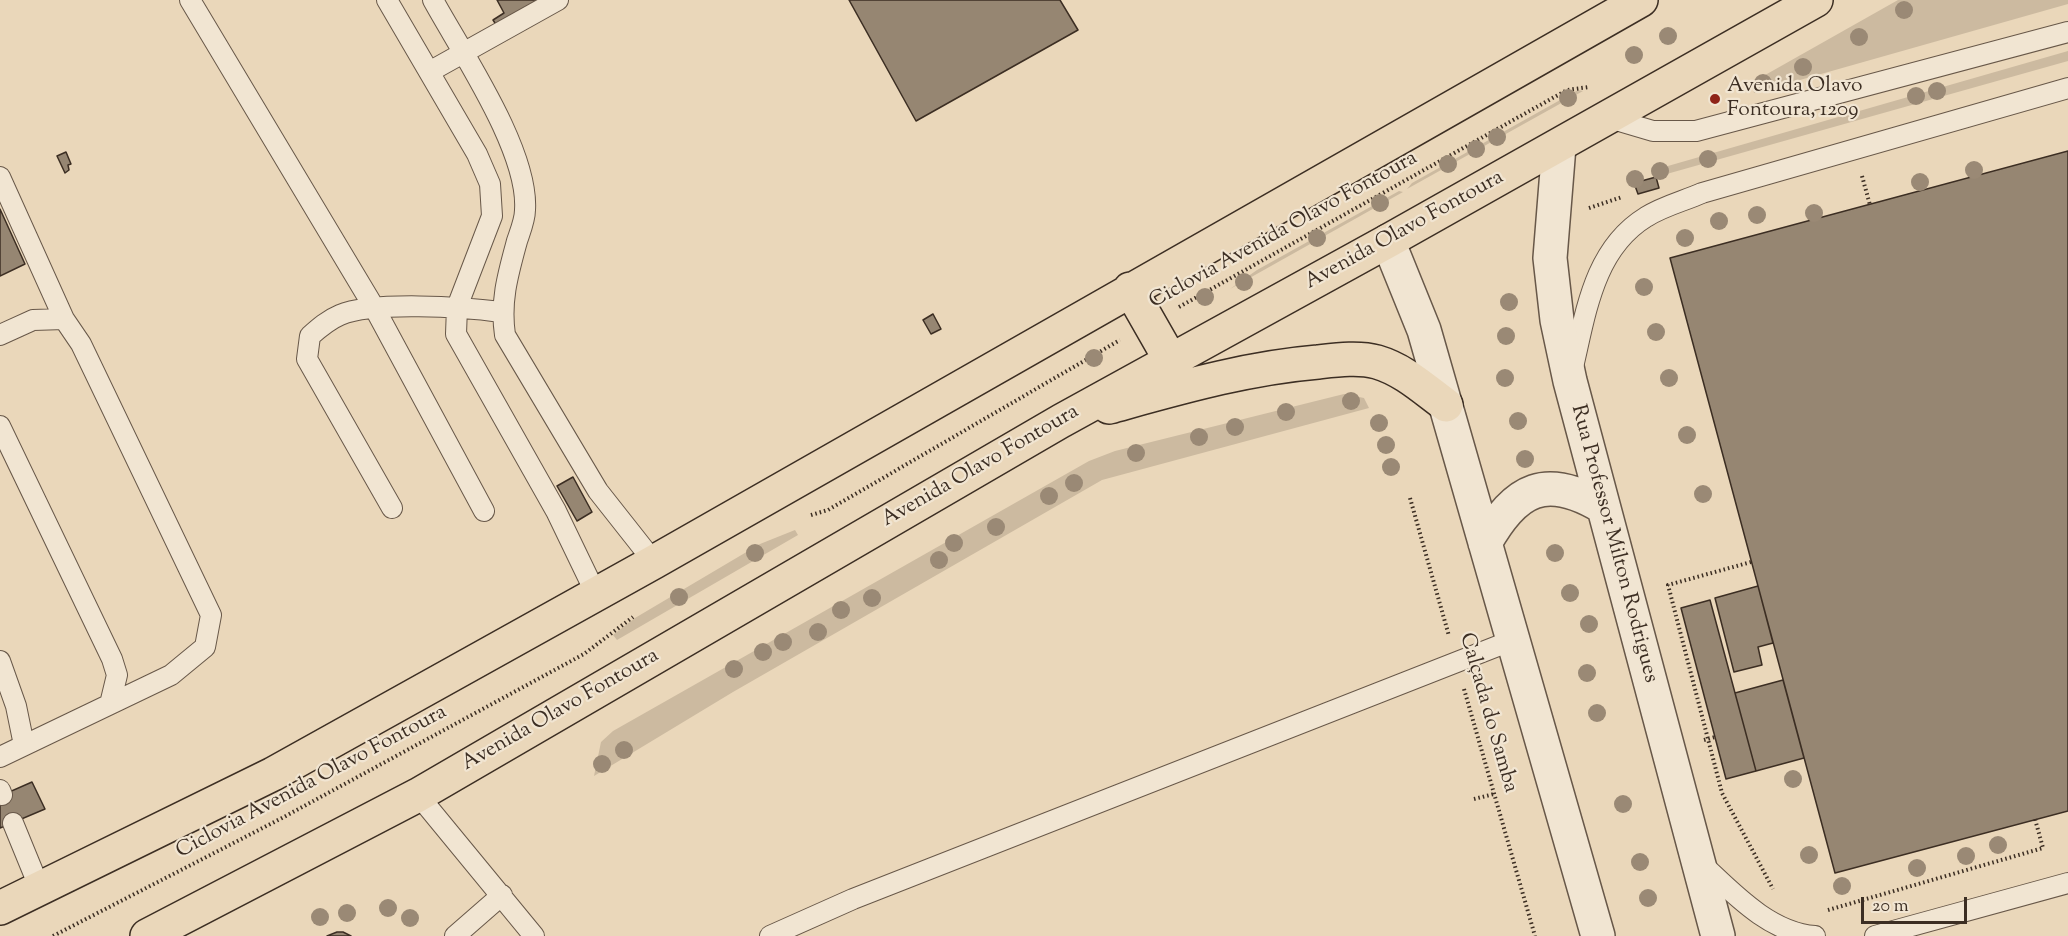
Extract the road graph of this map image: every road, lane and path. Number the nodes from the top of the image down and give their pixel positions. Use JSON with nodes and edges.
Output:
{"nodes":[{"id":1,"x":190,"y":0,"type":"edge"},
{"id":2,"x":387,"y":0,"type":"edge"},
{"id":3,"x":433,"y":0,"type":"edge"},
{"id":4,"x":558,"y":0,"type":"edge"},
{"id":5,"x":1641,"y":0,"type":"edge"},
{"id":6,"x":1816,"y":0,"type":"edge"},
{"id":7,"x":2068,"y":32,"type":"edge"},
{"id":8,"x":462,"y":53,"type":"junction"},
{"id":9,"x":429,"y":72,"type":"junction"},
{"id":10,"x":1596,"y":87,"type":"dead end"},
{"id":11,"x":2068,"y":88,"type":"edge"},
{"id":12,"x":1609,"y":118,"type":"junction"},
{"id":13,"x":1559,"y":146,"type":"junction"},
{"id":14,"x":0,"y":177,"type":"edge"},
{"id":15,"x":1865,"y":186,"type":"dead end"},
{"id":16,"x":1870,"y":205,"type":"dead end"},
{"id":17,"x":1388,"y":241,"type":"junction"},
{"id":18,"x":1130,"y":290,"type":"junction"},
{"id":19,"x":457,"y":307,"type":"junction"},
{"id":20,"x":375,"y":309,"type":"junction"},
{"id":21,"x":501,"y":312,"type":"junction"},
{"id":22,"x":64,"y":319,"type":"junction"},
{"id":23,"x":1149,"y":323,"type":"junction"},
{"id":24,"x":0,"y":335,"type":"edge"},
{"id":25,"x":1170,"y":359,"type":"junction"},
{"id":26,"x":1570,"y":381,"type":"junction"},
{"id":27,"x":1446,"y":405,"type":"junction"},
{"id":28,"x":1061,"y":421,"type":"junction"},
{"id":29,"x":0,"y":426,"type":"edge"},
{"id":30,"x":1410,"y":498,"type":"dead end"},
{"id":31,"x":1603,"y":507,"type":"junction"},
{"id":32,"x":392,"y":508,"type":"dead end"},
{"id":33,"x":828,"y":510,"type":"dead end"},
{"id":34,"x":484,"y":511,"type":"dead end"},
{"id":35,"x":1485,"y":543,"type":"junction"},
{"id":36,"x":654,"y":562,"type":"junction"},
{"id":37,"x":1752,"y":562,"type":"dead end"},
{"id":38,"x":596,"y":594,"type":"junction"},
{"id":39,"x":1513,"y":640,"type":"junction"},
{"id":40,"x":584,"y":654,"type":"dead end"},
{"id":41,"x":0,"y":661,"type":"edge"},
{"id":42,"x":1456,"y":662,"type":"junction"},
{"id":43,"x":110,"y":704,"type":"junction"},
{"id":44,"x":1715,"y":737,"type":"dead end"},
{"id":45,"x":1706,"y":739,"type":"junction"},
{"id":46,"x":24,"y":745,"type":"junction"},
{"id":47,"x":0,"y":757,"type":"edge"},
{"id":48,"x":1494,"y":794,"type":"junction"},
{"id":49,"x":418,"y":795,"type":"junction"},
{"id":50,"x":1474,"y":800,"type":"dead end"},
{"id":51,"x":2035,"y":819,"type":"dead end"},
{"id":52,"x":13,"y":822,"type":"dead end"},
{"id":53,"x":1698,"y":861,"type":"junction"},
{"id":54,"x":2068,"y":883,"type":"edge"},
{"id":55,"x":40,"y":889,"type":"junction"},
{"id":56,"x":502,"y":894,"type":"junction"},
{"id":57,"x":1779,"y":897,"type":"dead end"},
{"id":58,"x":1825,"y":911,"type":"dead end"},
{"id":59,"x":2,"y":914,"type":"edge"},
{"id":60,"x":53,"y":936,"type":"edge"},
{"id":61,"x":147,"y":936,"type":"edge"},
{"id":62,"x":454,"y":936,"type":"edge"},
{"id":63,"x":534,"y":936,"type":"edge"},
{"id":64,"x":770,"y":936,"type":"edge"},
{"id":65,"x":1535,"y":936,"type":"edge"},
{"id":66,"x":1598,"y":936,"type":"edge"},
{"id":67,"x":1718,"y":936,"type":"edge"},
{"id":68,"x":1815,"y":936,"type":"edge"},
{"id":69,"x":1875,"y":936,"type":"edge"}],
"edges":[{"from":1,"to":20,"type":"lane"},
{"from":2,"to":9,"type":"lane"},
{"from":3,"to":8,"type":"lane"},
{"from":4,"to":8,"type":"lane"},
{"from":5,"to":18,"type":"main road"},
{"from":6,"to":12,"type":"main road","name":"Avenida Olavo Fontoura"},
{"from":7,"to":12,"type":"lane"},
{"from":8,"to":9,"type":"lane"},
{"from":8,"to":21,"type":"lane"},
{"from":9,"to":19,"type":"lane"},
{"from":10,"to":23,"type":"path","name":"Ciclovia Avenida Olavo Fontoura"},
{"from":11,"to":26,"type":"lane"},
{"from":12,"to":13,"type":"main road","name":"Avenida Olavo Fontoura"},
{"from":13,"to":17,"type":"main road","name":"Avenida Olavo Fontoura"},
{"from":13,"to":26,"type":"street","name":"Rua Professor Milton Rodrigues"},
{"from":14,"to":22,"type":"lane"},
{"from":15,"to":16,"type":"path"},
{"from":17,"to":25,"type":"main road","name":"Avenida Olavo Fontoura"},
{"from":17,"to":27,"type":"street"},
{"from":18,"to":23,"type":"main road"},
{"from":18,"to":36,"type":"main road"},
{"from":19,"to":20,"type":"lane"},
{"from":19,"to":21,"type":"lane"},
{"from":19,"to":38,"type":"lane"},
{"from":20,"to":32,"type":"lane"},
{"from":20,"to":34,"type":"lane"},
{"from":21,"to":36,"type":"lane"},
{"from":22,"to":24,"type":"lane"},
{"from":22,"to":43,"type":"lane"},
{"from":23,"to":25,"type":"main road"},
{"from":23,"to":33,"type":"path","name":"Ciclovia Avenida Olavo Fontoura"},
{"from":25,"to":28,"type":"main road","name":"Avenida Olavo Fontoura"},
{"from":26,"to":31,"type":"street","name":"Rua Professor Milton Rodrigues"},
{"from":27,"to":28,"type":"main road"},
{"from":27,"to":35,"type":"street"},
{"from":28,"to":49,"type":"main road","name":"Avenida Olavo Fontoura"},
{"from":29,"to":43,"type":"lane"},
{"from":30,"to":42,"type":"path","name":"Calçada do Samba"},
{"from":31,"to":35,"type":"street"},
{"from":31,"to":53,"type":"street","name":"Rua Professor Milton Rodrigues"},
{"from":35,"to":39,"type":"street"},
{"from":36,"to":38,"type":"main road"},
{"from":37,"to":45,"type":"path"},
{"from":38,"to":55,"type":"main road"},
{"from":39,"to":42,"type":"lane"},
{"from":39,"to":66,"type":"street"},
{"from":40,"to":60,"type":"path","name":"Ciclovia Avenida Olavo Fontoura"},
{"from":41,"to":46,"type":"lane"},
{"from":42,"to":48,"type":"path","name":"Calçada do Samba"},
{"from":42,"to":64,"type":"lane"},
{"from":43,"to":46,"type":"lane"},
{"from":44,"to":45,"type":"path"},
{"from":45,"to":57,"type":"path"},
{"from":46,"to":47,"type":"lane"},
{"from":48,"to":50,"type":"path"},
{"from":48,"to":65,"type":"path","name":"Calçada do Samba"},
{"from":49,"to":56,"type":"lane"},
{"from":49,"to":61,"type":"main road","name":"Avenida Olavo Fontoura"},
{"from":51,"to":58,"type":"path"},
{"from":52,"to":55,"type":"lane"},
{"from":53,"to":67,"type":"street","name":"Rua Professor Milton Rodrigues"},
{"from":53,"to":68,"type":"lane"},
{"from":54,"to":69,"type":"lane"},
{"from":55,"to":59,"type":"main road"},
{"from":56,"to":62,"type":"lane"},
{"from":56,"to":63,"type":"lane"}]}
